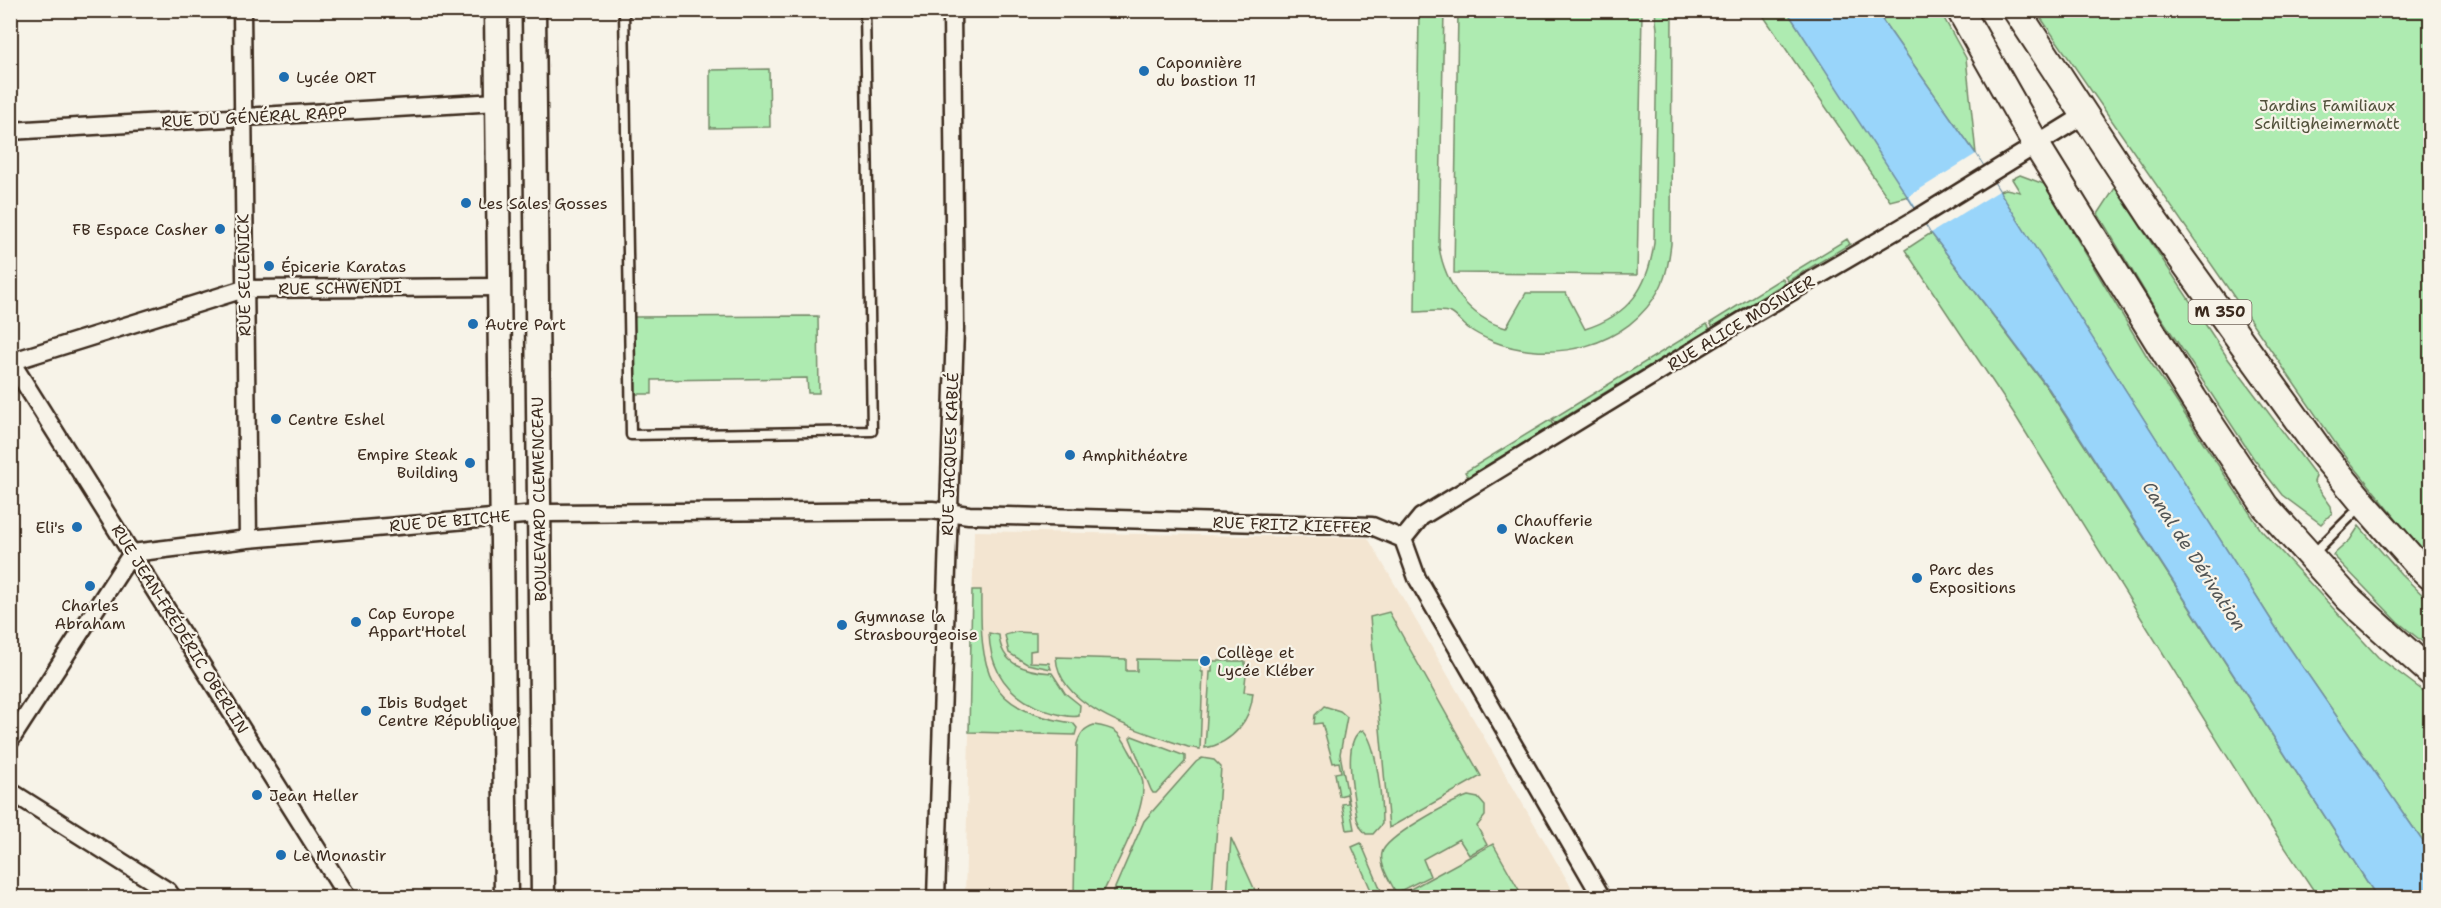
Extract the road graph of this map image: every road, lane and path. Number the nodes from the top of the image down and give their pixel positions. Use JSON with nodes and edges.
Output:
{"nodes":[{"id":1,"x":242,"y":10,"type":"edge"},
{"id":2,"x":496,"y":10,"type":"edge"},
{"id":3,"x":534,"y":10,"type":"edge"},
{"id":4,"x":624,"y":10,"type":"edge"},
{"id":5,"x":865,"y":10,"type":"edge"},
{"id":6,"x":952,"y":10,"type":"edge"},
{"id":7,"x":2016,"y":10,"type":"edge"},
{"id":8,"x":1965,"y":12,"type":"edge"},
{"id":9,"x":535,"y":101,"type":"junction"},
{"id":10,"x":497,"y":102,"type":"junction"},
{"id":11,"x":2086,"y":114,"type":"junction"},
{"id":12,"x":243,"y":118,"type":"junction"},
{"id":13,"x":10,"y":131,"type":"edge"},
{"id":14,"x":2037,"y":146,"type":"junction"},
{"id":15,"x":499,"y":287,"type":"junction"},
{"id":16,"x":244,"y":289,"type":"junction"},
{"id":17,"x":11,"y":361,"type":"edge"},
{"id":18,"x":2363,"y":503,"type":"junction"},
{"id":19,"x":948,"y":512,"type":"junction"},
{"id":20,"x":540,"y":515,"type":"junction"},
{"id":21,"x":501,"y":516,"type":"junction"},
{"id":22,"x":248,"y":539,"type":"junction"},
{"id":23,"x":1403,"y":539,"type":"junction"},
{"id":24,"x":132,"y":553,"type":"junction"},
{"id":25,"x":2311,"y":557,"type":"junction"},
{"id":26,"x":2430,"y":576,"type":"edge"},
{"id":27,"x":2430,"y":672,"type":"edge"},
{"id":28,"x":10,"y":741,"type":"edge"},
{"id":29,"x":10,"y":791,"type":"edge"},
{"id":30,"x":173,"y":897,"type":"edge"},
{"id":31,"x":348,"y":897,"type":"edge"},
{"id":32,"x":506,"y":897,"type":"edge"},
{"id":33,"x":543,"y":897,"type":"edge"},
{"id":34,"x":936,"y":897,"type":"edge"},
{"id":35,"x":1602,"y":897,"type":"edge"}],
"edges":[{"from":1,"to":12,"type":"street","name":"RUE SELLENICK"},
{"from":2,"to":10,"type":"street"},
{"from":3,"to":9,"type":"street","name":"BOULEVARD CLEMENCEAU"},
{"from":4,"to":5,"type":"lane"},
{"from":6,"to":19,"type":"street","name":"RUE JACQUES KABLÉ"},
{"from":7,"to":11,"type":"main road","number":"M 350"},
{"from":8,"to":14,"type":"main road"},
{"from":9,"to":10,"type":"street"},
{"from":9,"to":20,"type":"street","name":"BOULEVARD CLEMENCEAU"},
{"from":10,"to":12,"type":"street","name":"RUE DU GÉNÉRAL RAPP"},
{"from":10,"to":15,"type":"street"},
{"from":11,"to":14,"type":"street","name":"RUE ALICE MOSNIER"},
{"from":11,"to":18,"type":"main road","number":"M 350"},
{"from":12,"to":13,"type":"street","name":"RUE DU GÉNÉRAL RAPP"},
{"from":12,"to":16,"type":"street","name":"RUE SELLENICK"},
{"from":14,"to":23,"type":"street","name":"RUE ALICE MOSNIER"},
{"from":14,"to":25,"type":"main road"},
{"from":15,"to":16,"type":"street","name":"RUE SCHWENDI"},
{"from":15,"to":21,"type":"street"},
{"from":16,"to":17,"type":"street","name":"RUE SCHWENDI"},
{"from":16,"to":22,"type":"street","name":"RUE SELLENICK"},
{"from":17,"to":24,"type":"street","name":"RUE JEAN-FRÉDÉRIC OBERLIN"},
{"from":18,"to":25,"type":"lane"},
{"from":18,"to":26,"type":"main road","number":"M 350"},
{"from":19,"to":20,"type":"street","name":"RUE DE BITCHE"},
{"from":19,"to":23,"type":"street","name":"RUE FRITZ KIEFFER"},
{"from":19,"to":34,"type":"street","name":"RUE JACQUES KABLÉ"},
{"from":20,"to":21,"type":"street","name":"RUE DE BITCHE"},
{"from":20,"to":33,"type":"street","name":"BOULEVARD CLEMENCEAU"},
{"from":21,"to":22,"type":"street","name":"RUE DE BITCHE"},
{"from":21,"to":32,"type":"street"},
{"from":22,"to":24,"type":"street","name":"RUE DE BITCHE"},
{"from":23,"to":35,"type":"street"},
{"from":24,"to":28,"type":"street"},
{"from":24,"to":31,"type":"street","name":"RUE JEAN-FRÉDÉRIC OBERLIN"},
{"from":25,"to":27,"type":"main road"},
{"from":29,"to":30,"type":"street"}]}
